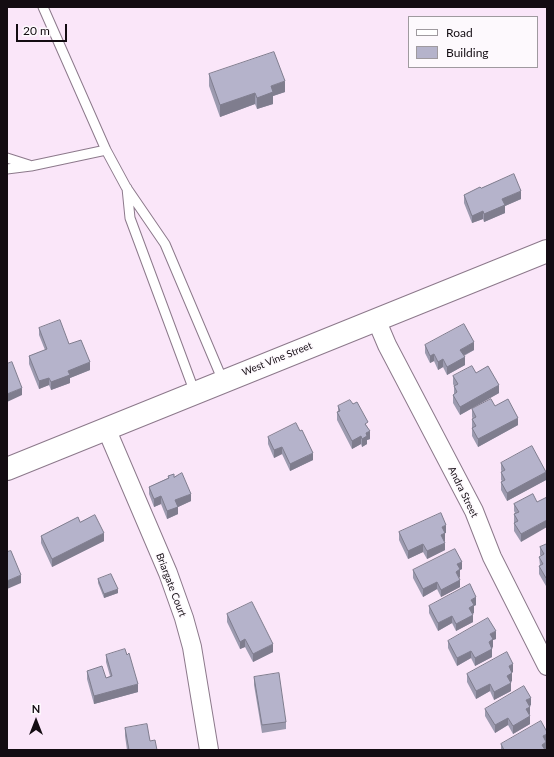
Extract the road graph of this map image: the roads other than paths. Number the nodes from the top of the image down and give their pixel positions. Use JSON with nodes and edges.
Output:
{"nodes":[{"id":1,"x":43,"y":7,"type":"edge"},
{"id":2,"x":106,"y":150,"type":"junction"},
{"id":3,"x":7,"y":158,"type":"edge"},
{"id":4,"x":32,"y":166,"type":"junction"},
{"id":5,"x":7,"y":169,"type":"edge"},
{"id":6,"x":126,"y":187,"type":"junction"},
{"id":7,"x":547,"y":251,"type":"edge"},
{"id":8,"x":376,"y":319,"type":"junction"},
{"id":9,"x":223,"y":381,"type":"junction"},
{"id":10,"x":195,"y":393,"type":"junction"},
{"id":11,"x":106,"y":428,"type":"junction"},
{"id":12,"x":7,"y":469,"type":"edge"},
{"id":13,"x":547,"y":666,"type":"edge"},
{"id":14,"x":209,"y":750,"type":"edge"}],
"edges":[{"from":1,"to":2,"type":"lane"},
{"from":2,"to":4,"type":"lane"},
{"from":2,"to":6,"type":"lane"},
{"from":3,"to":4,"type":"lane"},
{"from":4,"to":5,"type":"lane"},
{"from":6,"to":9,"type":"lane"},
{"from":6,"to":10,"type":"lane"},
{"from":7,"to":8,"type":"main road","name":"West Vine Street"},
{"from":8,"to":9,"type":"main road","name":"West Vine Street"},
{"from":8,"to":13,"type":"street","name":"Andra Street"},
{"from":9,"to":10,"type":"main road","name":"West Vine Street"},
{"from":10,"to":11,"type":"main road","name":"West Vine Street"},
{"from":11,"to":12,"type":"main road","name":"West Vine Street"},
{"from":11,"to":14,"type":"street","name":"Briargate Court"}]}
